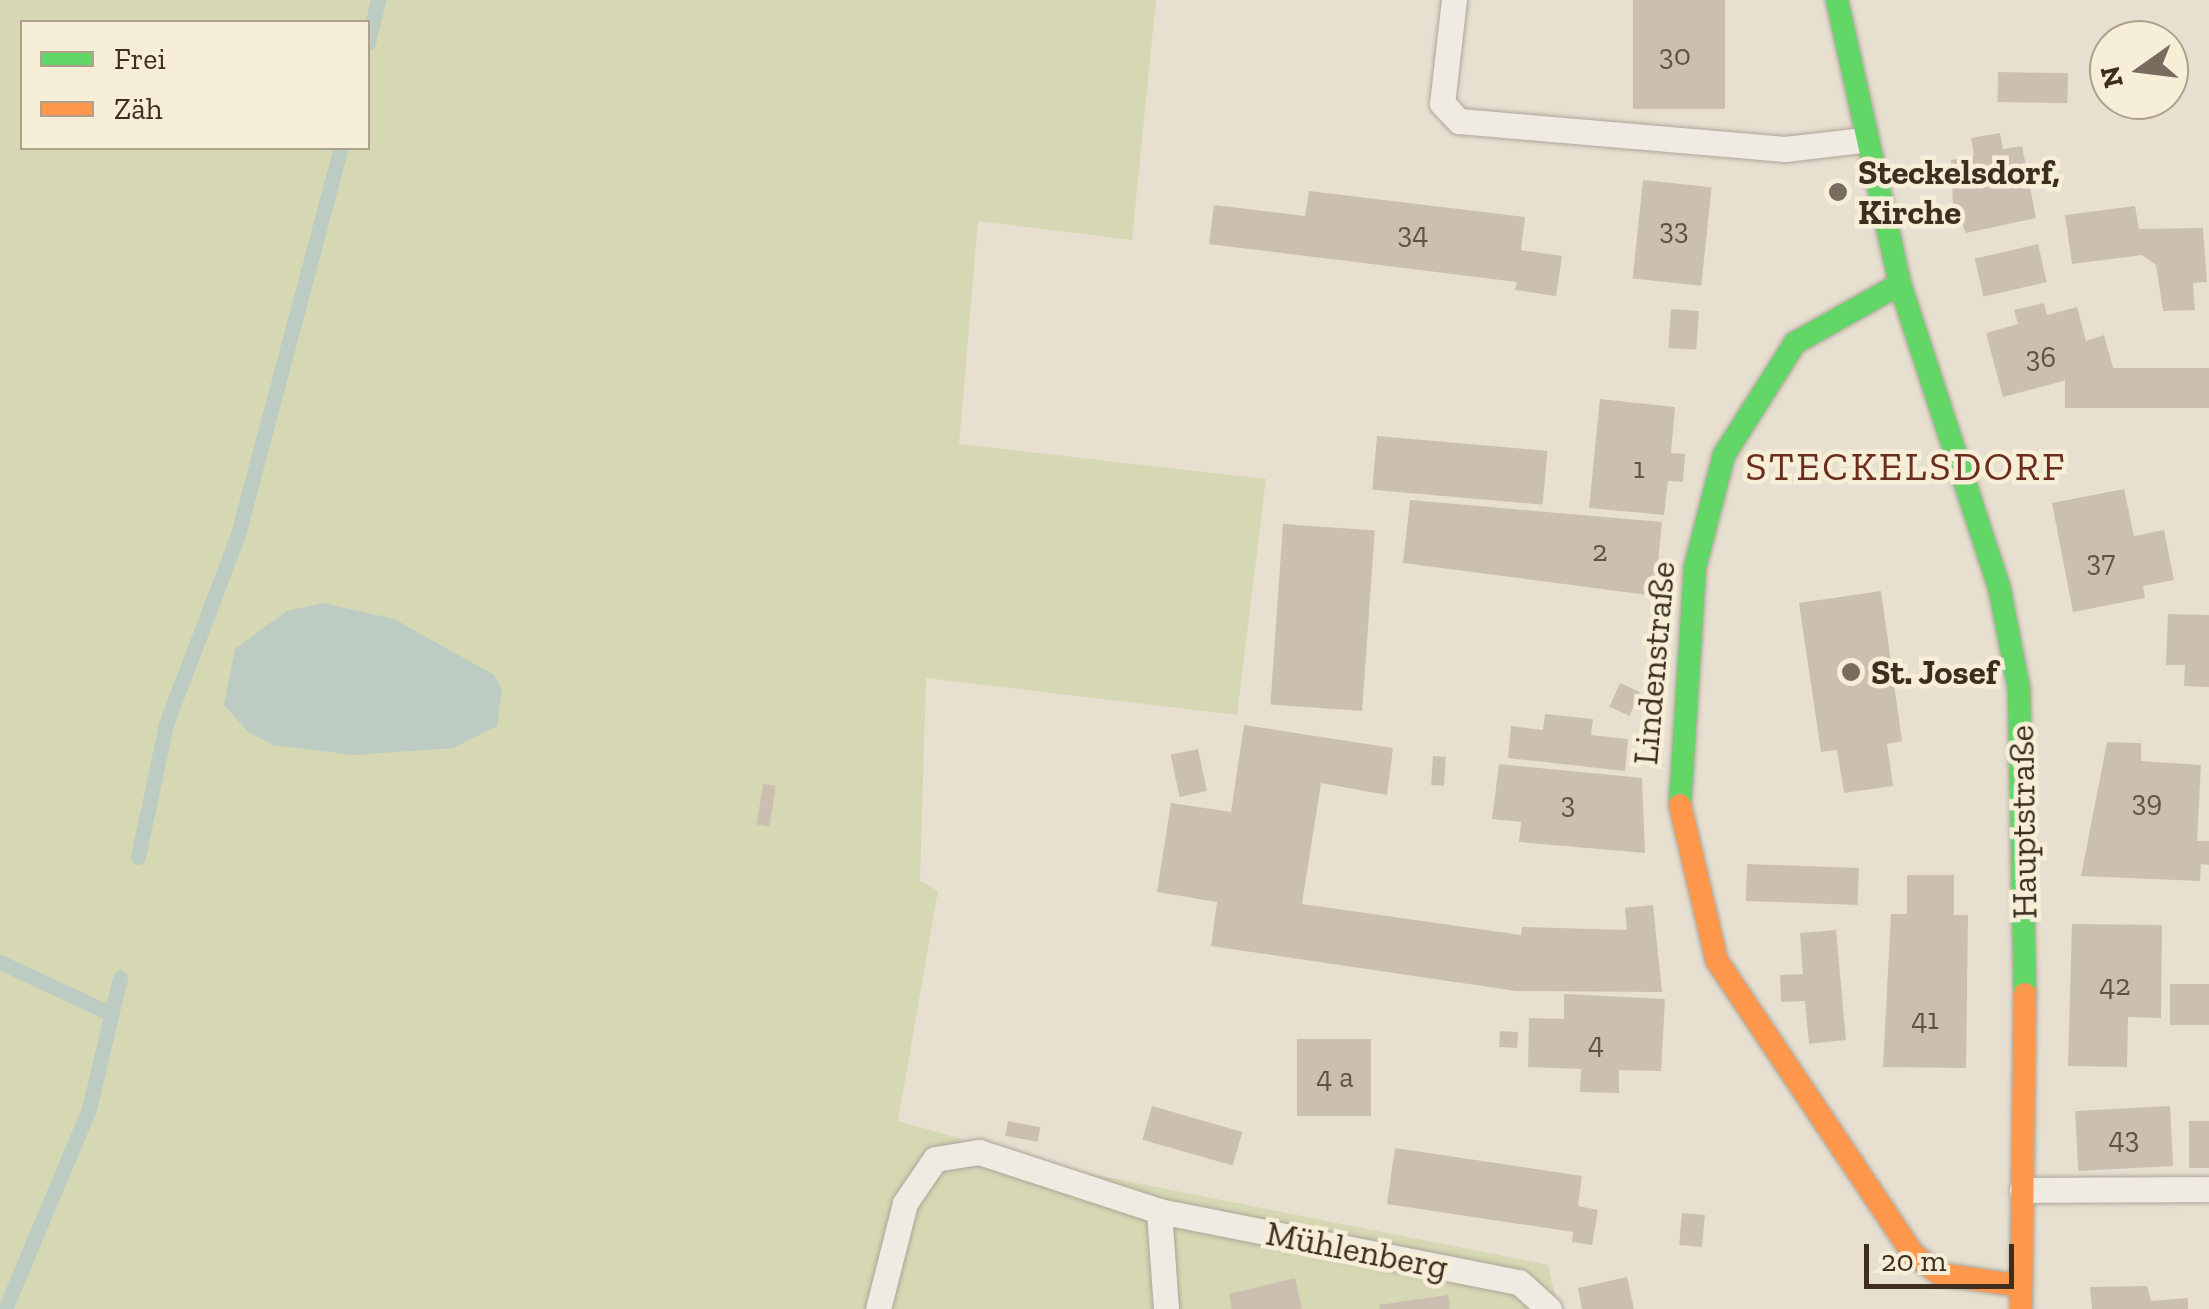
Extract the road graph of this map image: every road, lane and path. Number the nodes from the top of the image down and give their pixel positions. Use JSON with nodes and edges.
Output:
{"nodes":[{"id":1,"x":1454,"y":0,"type":"edge"},
{"id":2,"x":1837,"y":0,"type":"edge"},
{"id":3,"x":1863,"y":140,"type":"junction"},
{"id":4,"x":1900,"y":284,"type":"junction"},
{"id":5,"x":2209,"y":1189,"type":"edge"},
{"id":6,"x":2022,"y":1190,"type":"junction"},
{"id":7,"x":1159,"y":1211,"type":"junction"},
{"id":8,"x":2021,"y":1298,"type":"edge"},
{"id":9,"x":1548,"y":1306,"type":"edge"},
{"id":10,"x":878,"y":1309,"type":"edge"},
{"id":11,"x":1166,"y":1309,"type":"edge"}],
"edges":[{"from":1,"to":3,"type":"lane"},
{"from":2,"to":3,"type":"main road","name":"Hauptstraße"},
{"from":3,"to":4,"type":"main road","name":"Hauptstraße"},
{"from":4,"to":6,"type":"main road","name":"Hauptstraße"},
{"from":4,"to":8,"type":"main road","name":"Lindenstraße"},
{"from":5,"to":6,"type":"lane"},
{"from":6,"to":8,"type":"main road","name":"Hauptstraße"},
{"from":7,"to":9,"type":"lane","name":"Mühlenberg"},
{"from":7,"to":10,"type":"lane","name":"Mühlenberg"},
{"from":7,"to":11,"type":"lane"}]}
